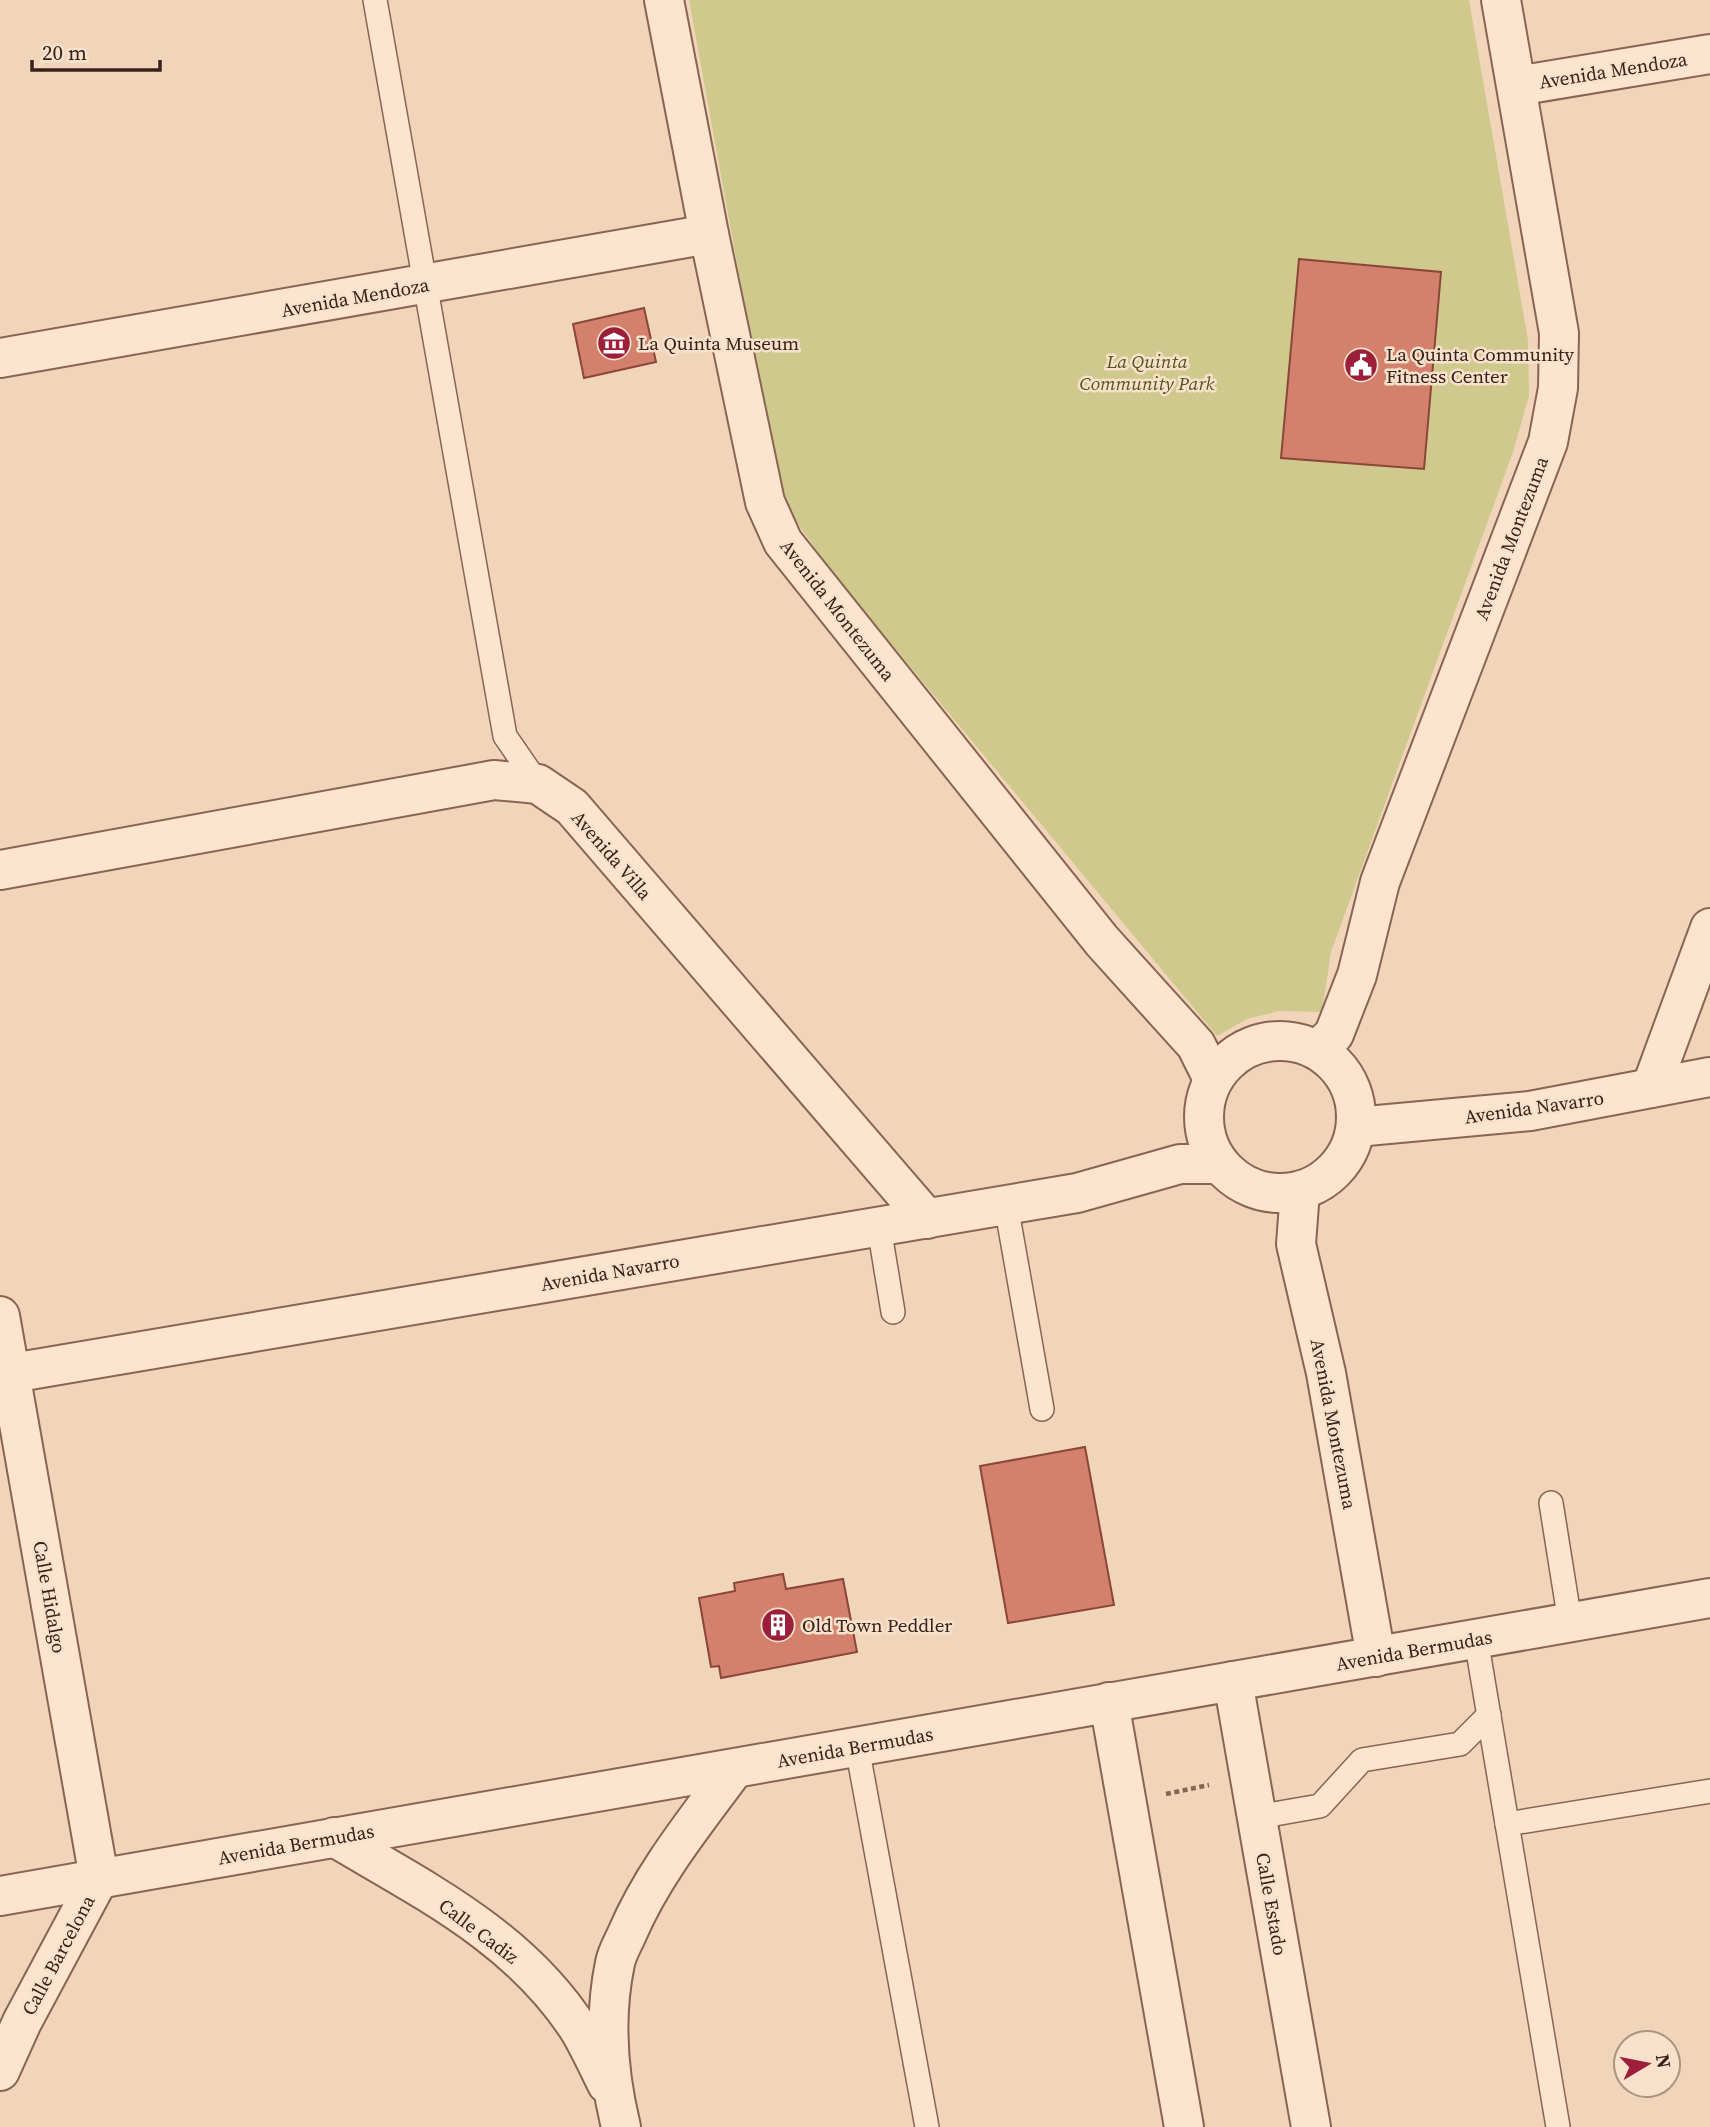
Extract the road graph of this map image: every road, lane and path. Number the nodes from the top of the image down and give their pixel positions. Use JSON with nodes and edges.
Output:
{"nodes":[{"id":1,"x":376,"y":0,"type":"edge"},
{"id":2,"x":664,"y":0,"type":"edge"},
{"id":3,"x":1501,"y":0,"type":"edge"},
{"id":4,"x":1710,"y":54,"type":"edge"},
{"id":5,"x":1517,"y":86,"type":"junction"},
{"id":6,"x":709,"y":234,"type":"junction"},
{"id":7,"x":425,"y":285,"type":"junction"},
{"id":8,"x":0,"y":358,"type":"edge"},
{"id":9,"x":538,"y":784,"type":"junction"},
{"id":10,"x":0,"y":870,"type":"edge"},
{"id":11,"x":1710,"y":928,"type":"edge"},
{"id":12,"x":1318,"y":1050,"type":"junction"},
{"id":13,"x":1710,"y":1077,"type":"edge"},
{"id":14,"x":1213,"y":1079,"type":"junction"},
{"id":15,"x":1651,"y":1088,"type":"junction"},
{"id":16,"x":1356,"y":1127,"type":"junction"},
{"id":17,"x":1219,"y":1164,"type":"junction"},
{"id":18,"x":1300,"y":1191,"type":"junction"},
{"id":19,"x":1006,"y":1205,"type":"junction"},
{"id":20,"x":927,"y":1219,"type":"junction"},
{"id":21,"x":879,"y":1227,"type":"junction"},
{"id":22,"x":893,"y":1312,"type":"dead end"},
{"id":23,"x":0,"y":1316,"type":"edge"},
{"id":24,"x":5,"y":1374,"type":"edge"},
{"id":25,"x":1042,"y":1409,"type":"dead end"},
{"id":26,"x":1551,"y":1503,"type":"dead end"},
{"id":27,"x":1710,"y":1598,"type":"edge"},
{"id":28,"x":1570,"y":1622,"type":"junction"},
{"id":29,"x":1476,"y":1639,"type":"junction"},
{"id":30,"x":1376,"y":1657,"type":"junction"},
{"id":31,"x":1233,"y":1681,"type":"junction"},
{"id":32,"x":1109,"y":1702,"type":"junction"},
{"id":33,"x":1489,"y":1715,"type":"junction"},
{"id":34,"x":857,"y":1747,"type":"junction"},
{"id":35,"x":734,"y":1769,"type":"junction"},
{"id":36,"x":1216,"y":1784,"type":"dead end"},
{"id":37,"x":1710,"y":1791,"type":"edge"},
{"id":38,"x":1162,"y":1796,"type":"dead end"},
{"id":39,"x":1257,"y":1817,"type":"junction"},
{"id":40,"x":1507,"y":1824,"type":"junction"},
{"id":41,"x":334,"y":1838,"type":"junction"},
{"id":42,"x":99,"y":1878,"type":"junction"},
{"id":43,"x":0,"y":1896,"type":"edge"},
{"id":44,"x":0,"y":2071,"type":"edge"},
{"id":45,"x":617,"y":2111,"type":"edge"},
{"id":46,"x":927,"y":2127,"type":"edge"},
{"id":47,"x":1184,"y":2127,"type":"edge"},
{"id":48,"x":1311,"y":2127,"type":"edge"},
{"id":49,"x":1558,"y":2127,"type":"edge"}],
"edges":[{"from":1,"to":7,"type":"lane"},
{"from":2,"to":6,"type":"street","name":"Avenida Montezuma"},
{"from":3,"to":5,"type":"street","name":"Avenida Montezuma"},
{"from":4,"to":5,"type":"street","name":"Avenida Mendoza"},
{"from":5,"to":12,"type":"street","name":"Avenida Montezuma"},
{"from":6,"to":7,"type":"street","name":"Avenida Mendoza"},
{"from":6,"to":14,"type":"street","name":"Avenida Montezuma"},
{"from":7,"to":8,"type":"street","name":"Avenida Mendoza"},
{"from":7,"to":9,"type":"lane"},
{"from":9,"to":10,"type":"street","name":"Avenida Villa"},
{"from":9,"to":20,"type":"street","name":"Avenida Villa"},
{"from":11,"to":15,"type":"street"},
{"from":12,"to":14,"type":"street"},
{"from":12,"to":16,"type":"street"},
{"from":13,"to":15,"type":"street","name":"Avenida Navarro"},
{"from":14,"to":17,"type":"street"},
{"from":15,"to":16,"type":"street","name":"Avenida Navarro"},
{"from":16,"to":18,"type":"street"},
{"from":17,"to":18,"type":"street"},
{"from":17,"to":19,"type":"street","name":"Avenida Navarro"},
{"from":18,"to":30,"type":"street","name":"Avenida Montezuma"},
{"from":19,"to":20,"type":"street","name":"Avenida Navarro"},
{"from":19,"to":25,"type":"lane"},
{"from":20,"to":21,"type":"street","name":"Avenida Navarro"},
{"from":21,"to":22,"type":"lane"},
{"from":21,"to":24,"type":"street","name":"Avenida Navarro"},
{"from":23,"to":24,"type":"street","name":"Calle Hidalgo"},
{"from":24,"to":42,"type":"street","name":"Calle Hidalgo"},
{"from":26,"to":28,"type":"lane"},
{"from":27,"to":28,"type":"street","name":"Avenida Bermudas"},
{"from":28,"to":29,"type":"street","name":"Avenida Bermudas"},
{"from":29,"to":30,"type":"street","name":"Avenida Bermudas"},
{"from":29,"to":33,"type":"lane"},
{"from":30,"to":31,"type":"street","name":"Avenida Bermudas"},
{"from":31,"to":32,"type":"street","name":"Avenida Bermudas"},
{"from":31,"to":39,"type":"street","name":"Calle Estado"},
{"from":32,"to":34,"type":"street","name":"Avenida Bermudas"},
{"from":32,"to":47,"type":"street"},
{"from":33,"to":39,"type":"lane"},
{"from":33,"to":40,"type":"lane"},
{"from":34,"to":35,"type":"street","name":"Avenida Bermudas"},
{"from":34,"to":46,"type":"lane"},
{"from":35,"to":41,"type":"street","name":"Avenida Bermudas"},
{"from":35,"to":45,"type":"street","name":"Calle Cadiz"},
{"from":36,"to":38,"type":"path"},
{"from":37,"to":40,"type":"lane"},
{"from":39,"to":48,"type":"street","name":"Calle Estado"},
{"from":40,"to":49,"type":"lane"},
{"from":41,"to":42,"type":"street","name":"Avenida Bermudas"},
{"from":41,"to":45,"type":"street","name":"Calle Cadiz"},
{"from":42,"to":43,"type":"street","name":"Avenida Bermudas"},
{"from":42,"to":44,"type":"street","name":"Calle Barcelona"}]}
